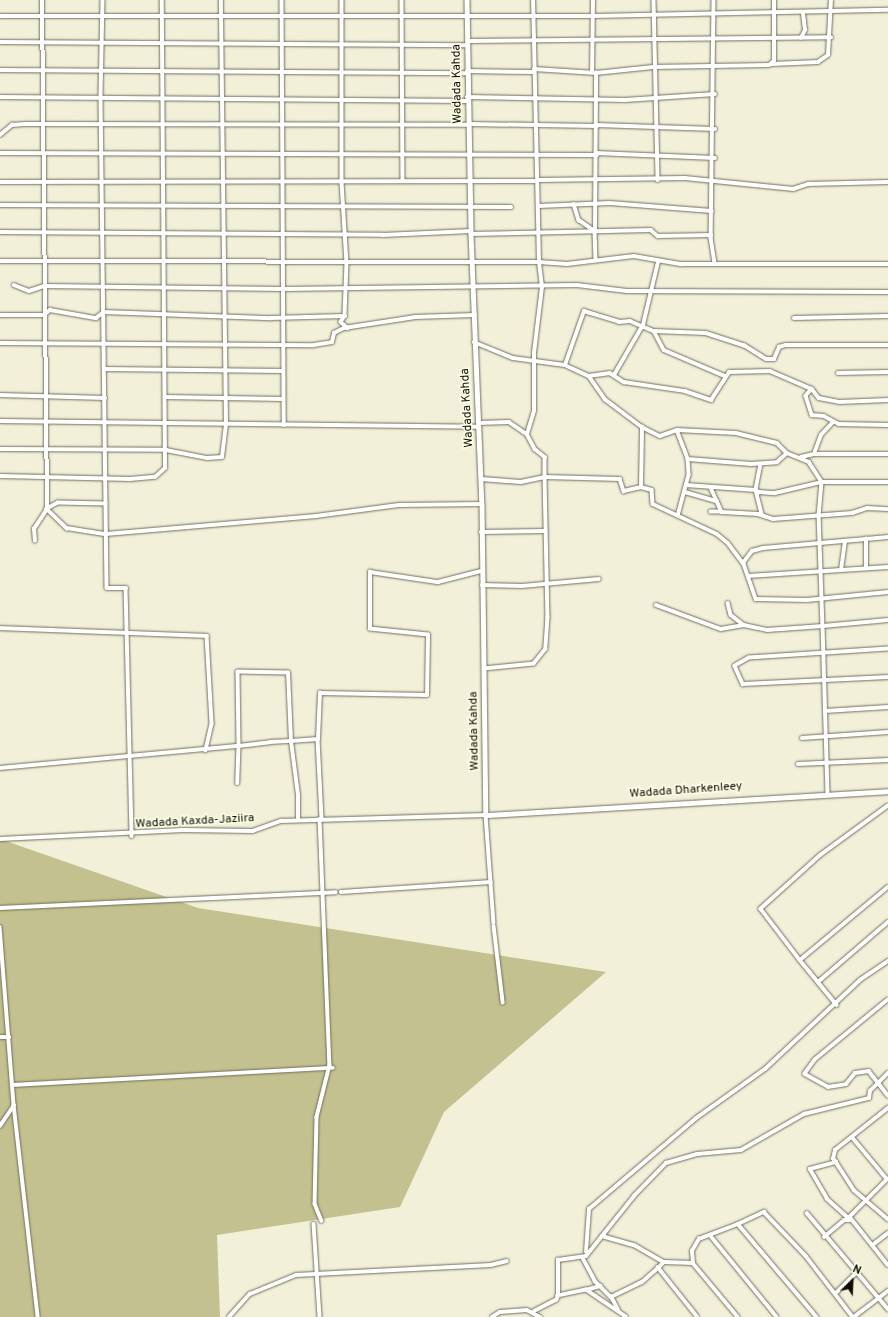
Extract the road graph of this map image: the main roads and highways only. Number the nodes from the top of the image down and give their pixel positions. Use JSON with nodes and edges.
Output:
{"nodes":[{"id":1,"x":467,"y":0,"type":"edge"},
{"id":2,"x":888,"y":791,"type":"edge"},
{"id":3,"x":486,"y":815,"type":"joint"}],
"edges":[{"from":1,"to":3,"type":"main road","name":"Wadada Kahda"},
{"from":2,"to":3,"type":"main road","name":"Wadada Dharkenleey"}]}
